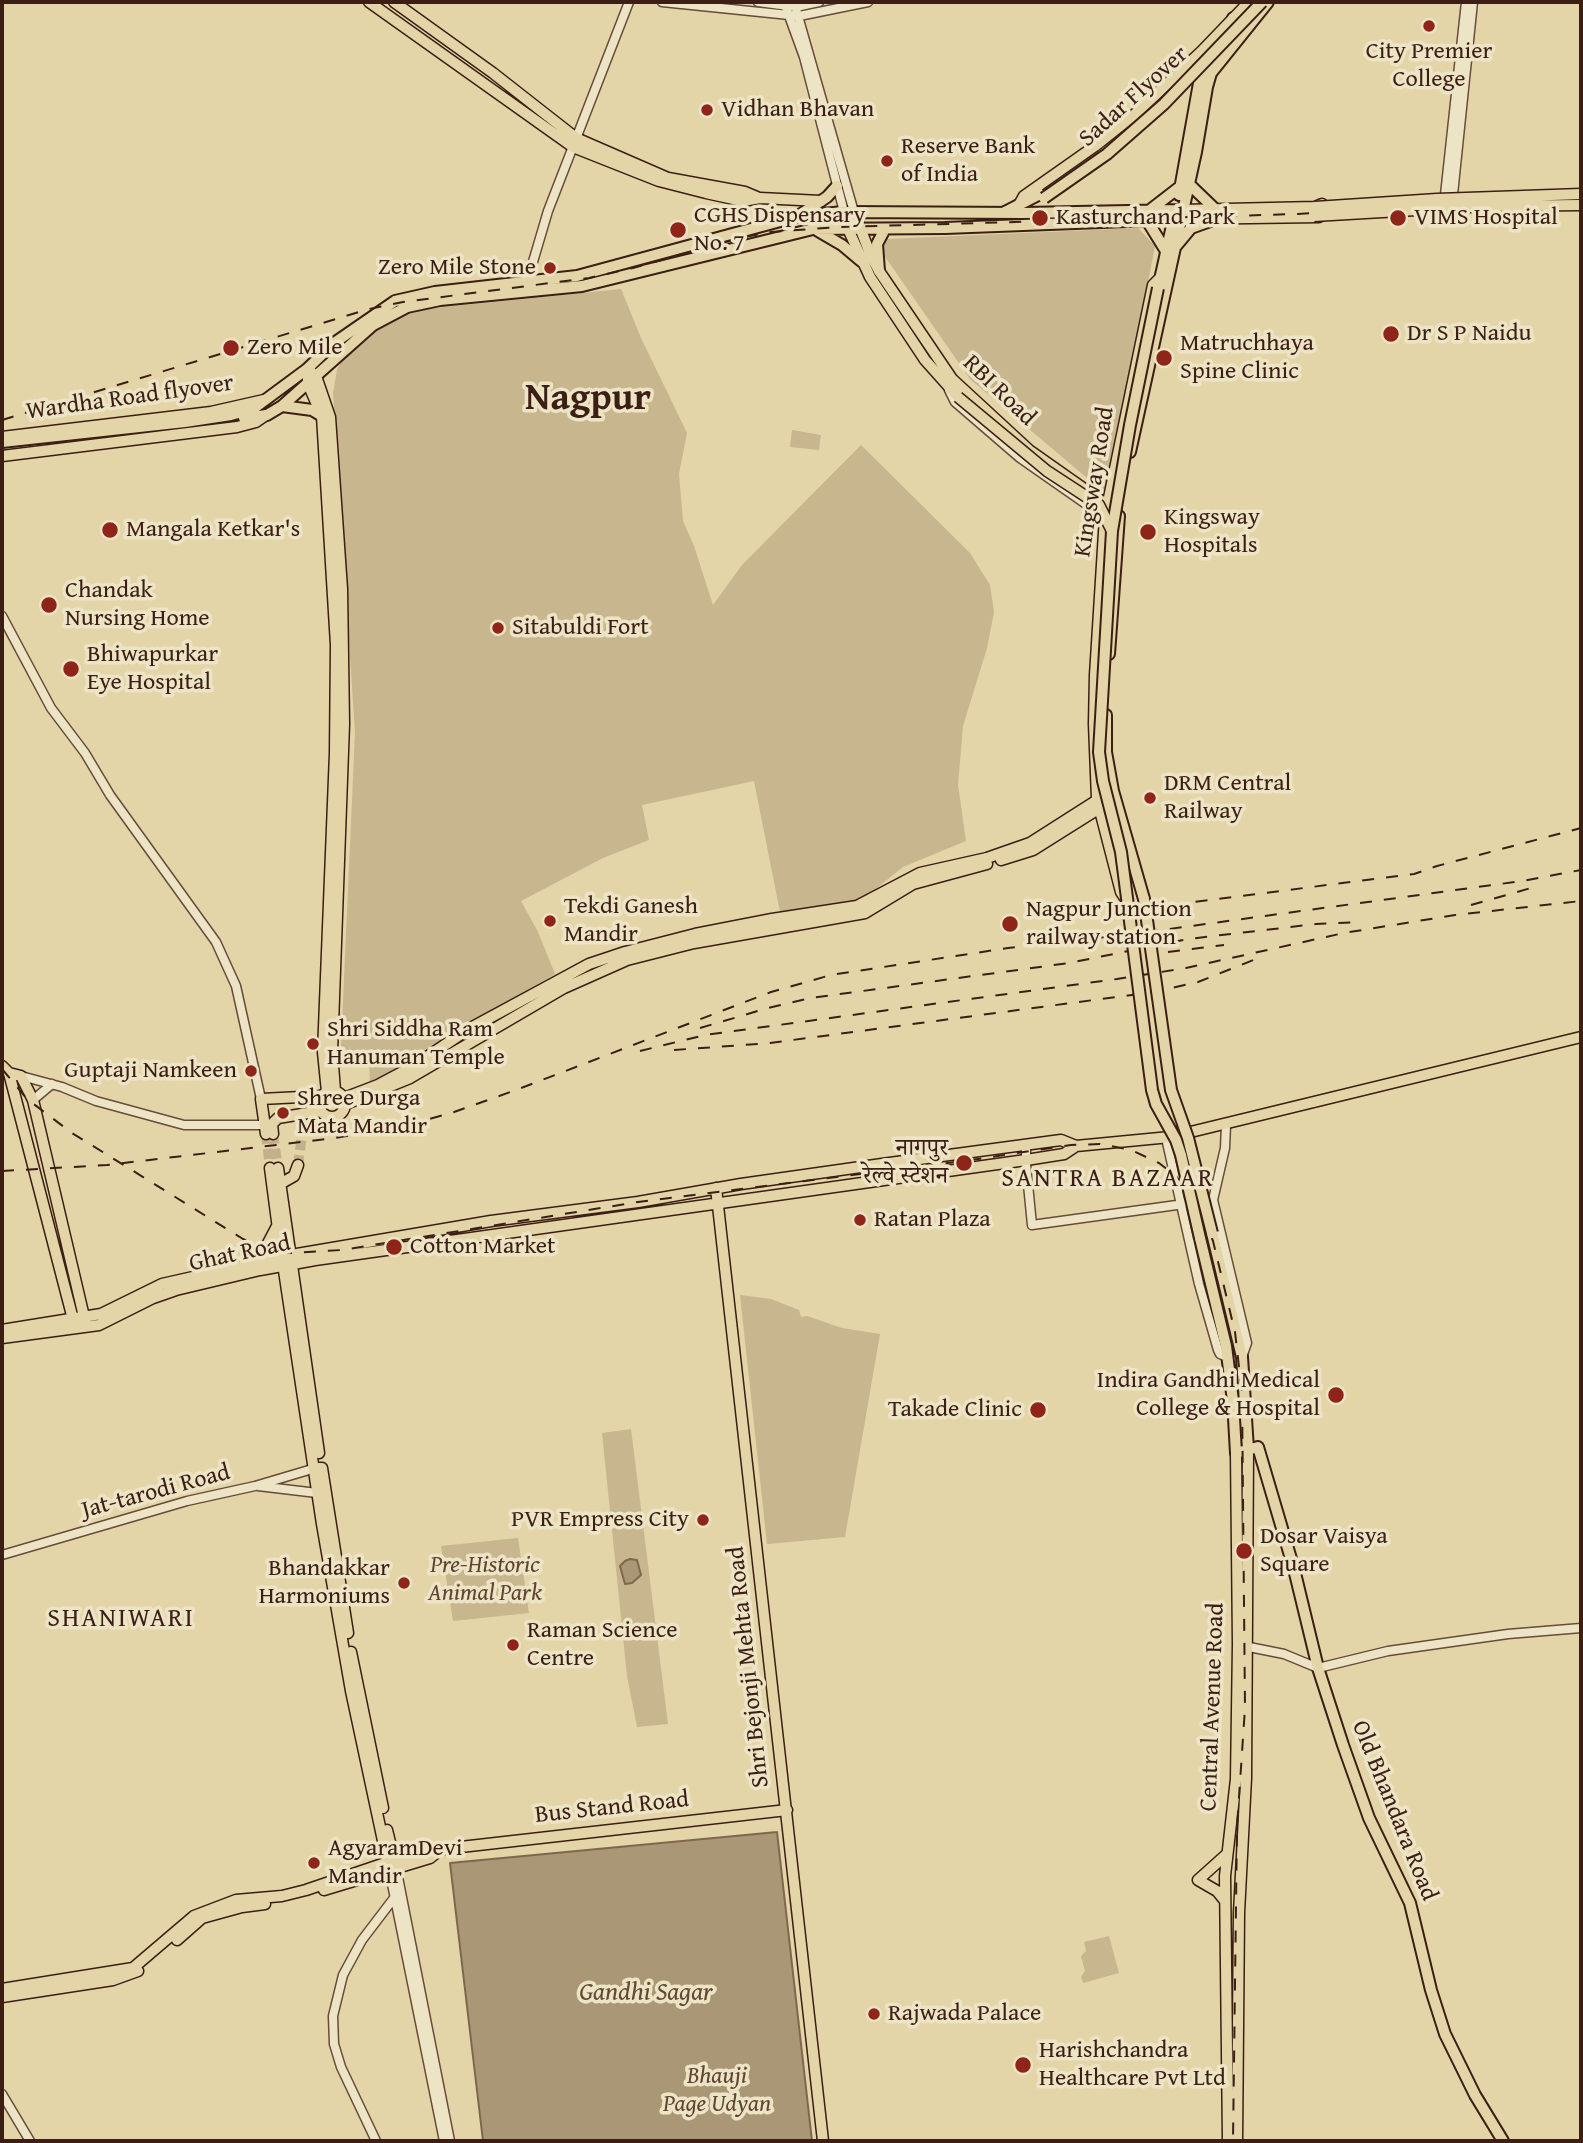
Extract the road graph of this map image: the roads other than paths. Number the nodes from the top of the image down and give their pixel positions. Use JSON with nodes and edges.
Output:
{"nodes":[{"id":1,"x":369,"y":2,"type":"edge"},
{"id":2,"x":394,"y":2,"type":"edge"},
{"id":3,"x":629,"y":2,"type":"edge"},
{"id":4,"x":662,"y":2,"type":"edge"},
{"id":5,"x":758,"y":2,"type":"edge"},
{"id":6,"x":819,"y":2,"type":"edge"},
{"id":7,"x":868,"y":2,"type":"edge"},
{"id":8,"x":1249,"y":2,"type":"edge"},
{"id":9,"x":1256,"y":2,"type":"edge"},
{"id":10,"x":1262,"y":2,"type":"edge"},
{"id":11,"x":1268,"y":2,"type":"edge"},
{"id":12,"x":1466,"y":2,"type":"edge"},
{"id":13,"x":1474,"y":2,"type":"edge"},
{"id":14,"x":795,"y":4,"type":"edge"},
{"id":15,"x":786,"y":7,"type":"edge"},
{"id":16,"x":799,"y":16,"type":"junction"},
{"id":17,"x":1234,"y":18,"type":"junction"},
{"id":18,"x":487,"y":69,"type":"junction"},
{"id":19,"x":478,"y":78,"type":"junction"},
{"id":20,"x":1202,"y":87,"type":"junction"},
{"id":21,"x":574,"y":142,"type":"junction"},
{"id":22,"x":1185,"y":185,"type":"junction"},
{"id":23,"x":837,"y":186,"type":"junction"},
{"id":24,"x":1581,"y":193,"type":"edge"},
{"id":25,"x":1042,"y":196,"type":"junction"},
{"id":26,"x":1449,"y":196,"type":"junction"},
{"id":27,"x":821,"y":201,"type":"junction"},
{"id":28,"x":1581,"y":206,"type":"edge"},
{"id":29,"x":1150,"y":210,"type":"junction"},
{"id":30,"x":1014,"y":211,"type":"junction"},
{"id":31,"x":1314,"y":211,"type":"junction"},
{"id":32,"x":1448,"y":211,"type":"junction"},
{"id":33,"x":849,"y":212,"type":"junction"},
{"id":34,"x":1216,"y":214,"type":"junction"},
{"id":35,"x":1178,"y":215,"type":"junction"},
{"id":36,"x":799,"y":216,"type":"junction"},
{"id":37,"x":1148,"y":222,"type":"junction"},
{"id":38,"x":1017,"y":226,"type":"junction"},
{"id":39,"x":848,"y":228,"type":"junction"},
{"id":40,"x":813,"y":229,"type":"junction"},
{"id":41,"x":861,"y":229,"type":"junction"},
{"id":42,"x":885,"y":229,"type":"junction"},
{"id":43,"x":1170,"y":250,"type":"junction"},
{"id":44,"x":861,"y":261,"type":"junction"},
{"id":45,"x":879,"y":271,"type":"junction"},
{"id":46,"x":527,"y":282,"type":"junction"},
{"id":47,"x":1159,"y":283,"type":"junction"},
{"id":48,"x":311,"y":376,"type":"junction"},
{"id":49,"x":948,"y":388,"type":"junction"},
{"id":50,"x":264,"y":400,"type":"junction"},
{"id":51,"x":282,"y":406,"type":"junction"},
{"id":52,"x":252,"y":413,"type":"junction"},
{"id":53,"x":267,"y":415,"type":"junction"},
{"id":54,"x":322,"y":416,"type":"junction"},
{"id":55,"x":2,"y":437,"type":"edge"},
{"id":56,"x":2,"y":445,"type":"edge"},
{"id":57,"x":2,"y":457,"type":"edge"},
{"id":58,"x":330,"y":464,"type":"junction"},
{"id":59,"x":1108,"y":505,"type":"junction"},
{"id":60,"x":1105,"y":517,"type":"junction"},
{"id":61,"x":1116,"y":523,"type":"junction"},
{"id":62,"x":2,"y":616,"type":"edge"},
{"id":63,"x":1114,"y":796,"type":"junction"},
{"id":64,"x":1095,"y":805,"type":"junction"},
{"id":65,"x":1129,"y":905,"type":"junction"},
{"id":66,"x":1581,"y":1037,"type":"edge"},
{"id":67,"x":5,"y":1069,"type":"edge"},
{"id":68,"x":21,"y":1076,"type":"junction"},
{"id":69,"x":52,"y":1084,"type":"junction"},
{"id":70,"x":305,"y":1096,"type":"junction"},
{"id":71,"x":337,"y":1096,"type":"junction"},
{"id":72,"x":261,"y":1099,"type":"junction"},
{"id":73,"x":33,"y":1100,"type":"junction"},
{"id":74,"x":320,"y":1111,"type":"junction"},
{"id":75,"x":305,"y":1113,"type":"junction"},
{"id":76,"x":1226,"y":1125,"type":"junction"},
{"id":77,"x":269,"y":1129,"type":"junction"},
{"id":78,"x":1166,"y":1138,"type":"junction"},
{"id":79,"x":1026,"y":1145,"type":"junction"},
{"id":80,"x":1076,"y":1146,"type":"junction"},
{"id":81,"x":1026,"y":1160,"type":"junction"},
{"id":82,"x":298,"y":1165,"type":"tunnel mouth"},
{"id":83,"x":280,"y":1184,"type":"junction"},
{"id":84,"x":716,"y":1188,"type":"junction"},
{"id":85,"x":1213,"y":1200,"type":"junction"},
{"id":86,"x":625,"y":1203,"type":"junction"},
{"id":87,"x":718,"y":1204,"type":"junction"},
{"id":88,"x":1180,"y":1205,"type":"junction"},
{"id":89,"x":627,"y":1217,"type":"junction"},
{"id":90,"x":277,"y":1225,"type":"junction"},
{"id":91,"x":416,"y":1234,"type":"junction"},
{"id":92,"x":385,"y":1245,"type":"junction"},
{"id":93,"x":417,"y":1246,"type":"junction"},
{"id":94,"x":287,"y":1260,"type":"junction"},
{"id":95,"x":251,"y":1263,"type":"junction"},
{"id":96,"x":76,"y":1304,"type":"junction"},
{"id":97,"x":101,"y":1314,"type":"junction"},
{"id":98,"x":62,"y":1320,"type":"junction"},
{"id":99,"x":78,"y":1321,"type":"junction"},
{"id":100,"x":2,"y":1330,"type":"edge"},
{"id":101,"x":2,"y":1338,"type":"edge"},
{"id":102,"x":1227,"y":1352,"type":"junction"},
{"id":103,"x":1241,"y":1352,"type":"junction"},
{"id":104,"x":1253,"y":1448,"type":"junction"},
{"id":105,"x":1236,"y":1453,"type":"junction"},
{"id":106,"x":318,"y":1467,"type":"junction"},
{"id":107,"x":255,"y":1486,"type":"junction"},
{"id":108,"x":317,"y":1493,"type":"junction"},
{"id":109,"x":2,"y":1555,"type":"edge"},
{"id":110,"x":1581,"y":1628,"type":"edge"},
{"id":111,"x":1243,"y":1645,"type":"junction"},
{"id":112,"x":1318,"y":1668,"type":"junction"},
{"id":113,"x":787,"y":1810,"type":"junction"},
{"id":114,"x":1227,"y":1854,"type":"junction"},
{"id":115,"x":392,"y":1864,"type":"junction"},
{"id":116,"x":281,"y":1899,"type":"junction"},
{"id":117,"x":400,"y":1901,"type":"junction"},
{"id":118,"x":1225,"y":1901,"type":"junction"},
{"id":119,"x":2,"y":1989,"type":"edge"},
{"id":120,"x":2,"y":1997,"type":"edge"},
{"id":121,"x":2,"y":2094,"type":"edge"},
{"id":122,"x":30,"y":2141,"type":"edge"},
{"id":123,"x":376,"y":2141,"type":"edge"},
{"id":124,"x":444,"y":2141,"type":"edge"},
{"id":125,"x":450,"y":2141,"type":"edge"},
{"id":126,"x":823,"y":2141,"type":"edge"},
{"id":127,"x":1228,"y":2141,"type":"edge"},
{"id":128,"x":1237,"y":2141,"type":"edge"},
{"id":129,"x":1503,"y":2141,"type":"edge"}],
"edges":[{"from":1,"to":19,"type":"main road"},
{"from":2,"to":18,"type":"main road"},
{"from":3,"to":21,"type":"street"},
{"from":4,"to":15,"type":"street"},
{"from":5,"to":15,"type":"street"},
{"from":6,"to":14,"type":"street"},
{"from":7,"to":16,"type":"street"},
{"from":8,"to":17,"type":"main road"},
{"from":9,"to":25,"type":"highway","name":"Sadar Flyover","bridge":true},
{"from":10,"to":25,"type":"highway","name":"Sadar Flyover","bridge":true},
{"from":11,"to":20,"type":"highway"},
{"from":12,"to":26,"type":"street"},
{"from":13,"to":26,"type":"street"},
{"from":14,"to":15,"type":"street"},
{"from":14,"to":16,"type":"street"},
{"from":15,"to":16,"type":"street"},
{"from":15,"to":23,"type":"street"},
{"from":16,"to":33,"type":"street"},
{"from":17,"to":20,"type":"highway"},
{"from":17,"to":30,"type":"main road"},
{"from":18,"to":19,"type":"main road"},
{"from":18,"to":21,"type":"main road"},
{"from":19,"to":21,"type":"main road"},
{"from":20,"to":22,"type":"highway","name":"Kingsway Road"},
{"from":21,"to":27,"type":"main road"},
{"from":21,"to":46,"type":"street"},
{"from":22,"to":29,"type":"highway"},
{"from":22,"to":34,"type":"highway"},
{"from":22,"to":35,"type":"highway","name":"Kingsway Road"},
{"from":23,"to":27,"type":"highway"},
{"from":23,"to":33,"type":"street"},
{"from":24,"to":26,"type":"main road"},
{"from":24,"to":31,"type":"main road","bridge":true},
{"from":25,"to":30,"type":"highway","name":"Sadar Flyover"},
{"from":26,"to":31,"type":"main road"},
{"from":26,"to":32,"type":"street"},
{"from":27,"to":36,"type":"highway"},
{"from":28,"to":31,"type":"main road","bridge":true},
{"from":28,"to":32,"type":"main road"},
{"from":29,"to":30,"type":"highway"},
{"from":29,"to":35,"type":"highway"},
{"from":30,"to":33,"type":"highway"},
{"from":30,"to":38,"type":"highway"},
{"from":31,"to":32,"type":"main road"},
{"from":31,"to":34,"type":"main road"},
{"from":33,"to":36,"type":"highway"},
{"from":33,"to":39,"type":"main road"},
{"from":33,"to":41,"type":"main road","name":"RBI Road"},
{"from":34,"to":35,"type":"main road"},
{"from":34,"to":43,"type":"highway"},
{"from":35,"to":37,"type":"highway"},
{"from":35,"to":43,"type":"highway","name":"Kingsway Road"},
{"from":36,"to":46,"type":"highway"},
{"from":37,"to":38,"type":"highway"},
{"from":37,"to":43,"type":"highway"},
{"from":38,"to":42,"type":"highway"},
{"from":39,"to":40,"type":"highway"},
{"from":39,"to":41,"type":"highway"},
{"from":39,"to":44,"type":"main road"},
{"from":40,"to":44,"type":"highway"},
{"from":40,"to":48,"type":"highway"},
{"from":41,"to":42,"type":"highway"},
{"from":41,"to":45,"type":"main road","name":"RBI Road"},
{"from":42,"to":45,"type":"highway"},
{"from":43,"to":47,"type":"highway","name":"Kingsway Road"},
{"from":43,"to":61,"type":"highway"},
{"from":44,"to":49,"type":"main road"},
{"from":45,"to":59,"type":"main road","name":"RBI Road"},
{"from":46,"to":48,"type":"highway"},
{"from":47,"to":59,"type":"main road","name":"Kingsway Road"},
{"from":47,"to":61,"type":"highway","bridge":true},
{"from":48,"to":50,"type":"highway"},
{"from":48,"to":51,"type":"highway"},
{"from":48,"to":54,"type":"main road"},
{"from":48,"to":58,"type":"main road"},
{"from":49,"to":60,"type":"street"},
{"from":49,"to":61,"type":"main road","bridge":true},
{"from":50,"to":52,"type":"highway"},
{"from":50,"to":55,"type":"main road","name":"Wardha Road flyover"},
{"from":51,"to":53,"type":"highway"},
{"from":51,"to":54,"type":"highway"},
{"from":52,"to":53,"type":"highway","name":"Wardha Road flyover"},
{"from":52,"to":56,"type":"highway","name":"Wardha Road flyover"},
{"from":53,"to":57,"type":"main road"},
{"from":54,"to":58,"type":"main road"},
{"from":58,"to":71,"type":"main road"},
{"from":59,"to":60,"type":"main road","name":"Kingsway Road"},
{"from":59,"to":61,"type":"main road","name":"RBI Road"},
{"from":60,"to":61,"type":"street"},
{"from":60,"to":64,"type":"main road","name":"Kingsway Road"},
{"from":61,"to":63,"type":"highway","name":"Old Bhandara Road"},
{"from":61,"to":65,"type":"highway","name":"Central Avenue Road","bridge":true},
{"from":62,"to":72,"type":"street"},
{"from":63,"to":64,"type":"main road"},
{"from":63,"to":103,"type":"highway","name":"Old Bhandara Road","bridge":true},
{"from":64,"to":65,"type":"main road","name":"Kingsway Road"},
{"from":64,"to":71,"type":"main road"},
{"from":64,"to":71,"type":"main road"},
{"from":65,"to":102,"type":"highway","name":"Central Avenue Road","bridge":true},
{"from":66,"to":76,"type":"main road"},
{"from":67,"to":68,"type":"main road"},
{"from":67,"to":96,"type":"main road"},
{"from":68,"to":69,"type":"street"},
{"from":68,"to":73,"type":"main road"},
{"from":69,"to":73,"type":"street"},
{"from":69,"to":77,"type":"street"},
{"from":70,"to":71,"type":"main road"},
{"from":70,"to":72,"type":"main road"},
{"from":70,"to":75,"type":"main road"},
{"from":71,"to":74,"type":"main road"},
{"from":71,"to":74,"type":"main road"},
{"from":72,"to":77,"type":"main road"},
{"from":73,"to":96,"type":"main road"},
{"from":74,"to":75,"type":"main road"},
{"from":75,"to":77,"type":"main road"},
{"from":76,"to":78,"type":"main road"},
{"from":76,"to":85,"type":"street"},
{"from":78,"to":80,"type":"main road"},
{"from":78,"to":88,"type":"street"},
{"from":79,"to":80,"type":"main road","name":"Ghat Road"},
{"from":79,"to":81,"type":"street"},
{"from":79,"to":84,"type":"main road","name":"Ghat Road"},
{"from":80,"to":81,"type":"main road","name":"Ghat Road"},
{"from":81,"to":87,"type":"main road","name":"Ghat Road"},
{"from":81,"to":88,"type":"street"},
{"from":82,"to":83,"type":"main road"},
{"from":83,"to":90,"type":"main road"},
{"from":83,"to":94,"type":"main road"},
{"from":84,"to":86,"type":"main road","name":"Ghat Road"},
{"from":84,"to":87,"type":"main road","name":"Shri Bejonji Mehta Road"},
{"from":85,"to":88,"type":"street"},
{"from":85,"to":103,"type":"street"},
{"from":86,"to":89,"type":"main road"},
{"from":86,"to":91,"type":"main road","name":"Ghat Road"},
{"from":87,"to":89,"type":"main road","name":"Ghat Road"},
{"from":87,"to":113,"type":"main road","name":"Shri Bejonji Mehta Road"},
{"from":88,"to":102,"type":"street"},
{"from":89,"to":93,"type":"main road","name":"Ghat Road"},
{"from":90,"to":94,"type":"main road"},
{"from":90,"to":95,"type":"main road"},
{"from":91,"to":92,"type":"main road","name":"Ghat Road"},
{"from":91,"to":93,"type":"main road"},
{"from":92,"to":93,"type":"main road","name":"Ghat Road"},
{"from":92,"to":94,"type":"main road","name":"Ghat Road"},
{"from":94,"to":95,"type":"main road","name":"Ghat Road"},
{"from":94,"to":99,"type":"main road","name":"Ghat Road"},
{"from":94,"to":106,"type":"main road"},
{"from":95,"to":97,"type":"main road","name":"Ghat Road"},
{"from":96,"to":97,"type":"main road"},
{"from":96,"to":98,"type":"main road"},
{"from":96,"to":99,"type":"main road"},
{"from":97,"to":99,"type":"main road","name":"Ghat Road"},
{"from":98,"to":99,"type":"main road","name":"Ghat Road"},
{"from":98,"to":100,"type":"main road","name":"Ghat Road"},
{"from":99,"to":101,"type":"main road","name":"Ghat Road"},
{"from":102,"to":105,"type":"highway","name":"Central Avenue Road"},
{"from":103,"to":104,"type":"highway","name":"Old Bhandara Road"},
{"from":104,"to":105,"type":"highway"},
{"from":104,"to":111,"type":"main road","name":"Central Avenue Road"},
{"from":104,"to":112,"type":"highway","name":"Old Bhandara Road"},
{"from":105,"to":111,"type":"main road","name":"Central Avenue Road"},
{"from":106,"to":107,"type":"street","name":"Jat-tarodi Road"},
{"from":106,"to":108,"type":"main road"},
{"from":106,"to":115,"type":"main road"},
{"from":107,"to":108,"type":"street"},
{"from":107,"to":109,"type":"street","name":"Jat-tarodi Road"},
{"from":108,"to":115,"type":"main road"},
{"from":110,"to":112,"type":"street"},
{"from":111,"to":112,"type":"street"},
{"from":111,"to":114,"type":"main road","name":"Central Avenue Road"},
{"from":111,"to":128,"type":"main road","name":"Central Avenue Road"},
{"from":112,"to":129,"type":"highway","name":"Old Bhandara Road"},
{"from":113,"to":115,"type":"main road","name":"Bus Stand Road"},
{"from":113,"to":126,"type":"main road","name":"Shri Bejonji Mehta Road"},
{"from":114,"to":118,"type":"main road","name":"Central Avenue Road"},
{"from":114,"to":118,"type":"main road"},
{"from":115,"to":116,"type":"main road"},
{"from":115,"to":117,"type":"street"},
{"from":116,"to":119,"type":"main road"},
{"from":116,"to":120,"type":"main road"},
{"from":117,"to":123,"type":"street"},
{"from":117,"to":124,"type":"street"},
{"from":117,"to":125,"type":"street"},
{"from":118,"to":127,"type":"main road","name":"Central Avenue Road"},
{"from":121,"to":122,"type":"street"}]}
